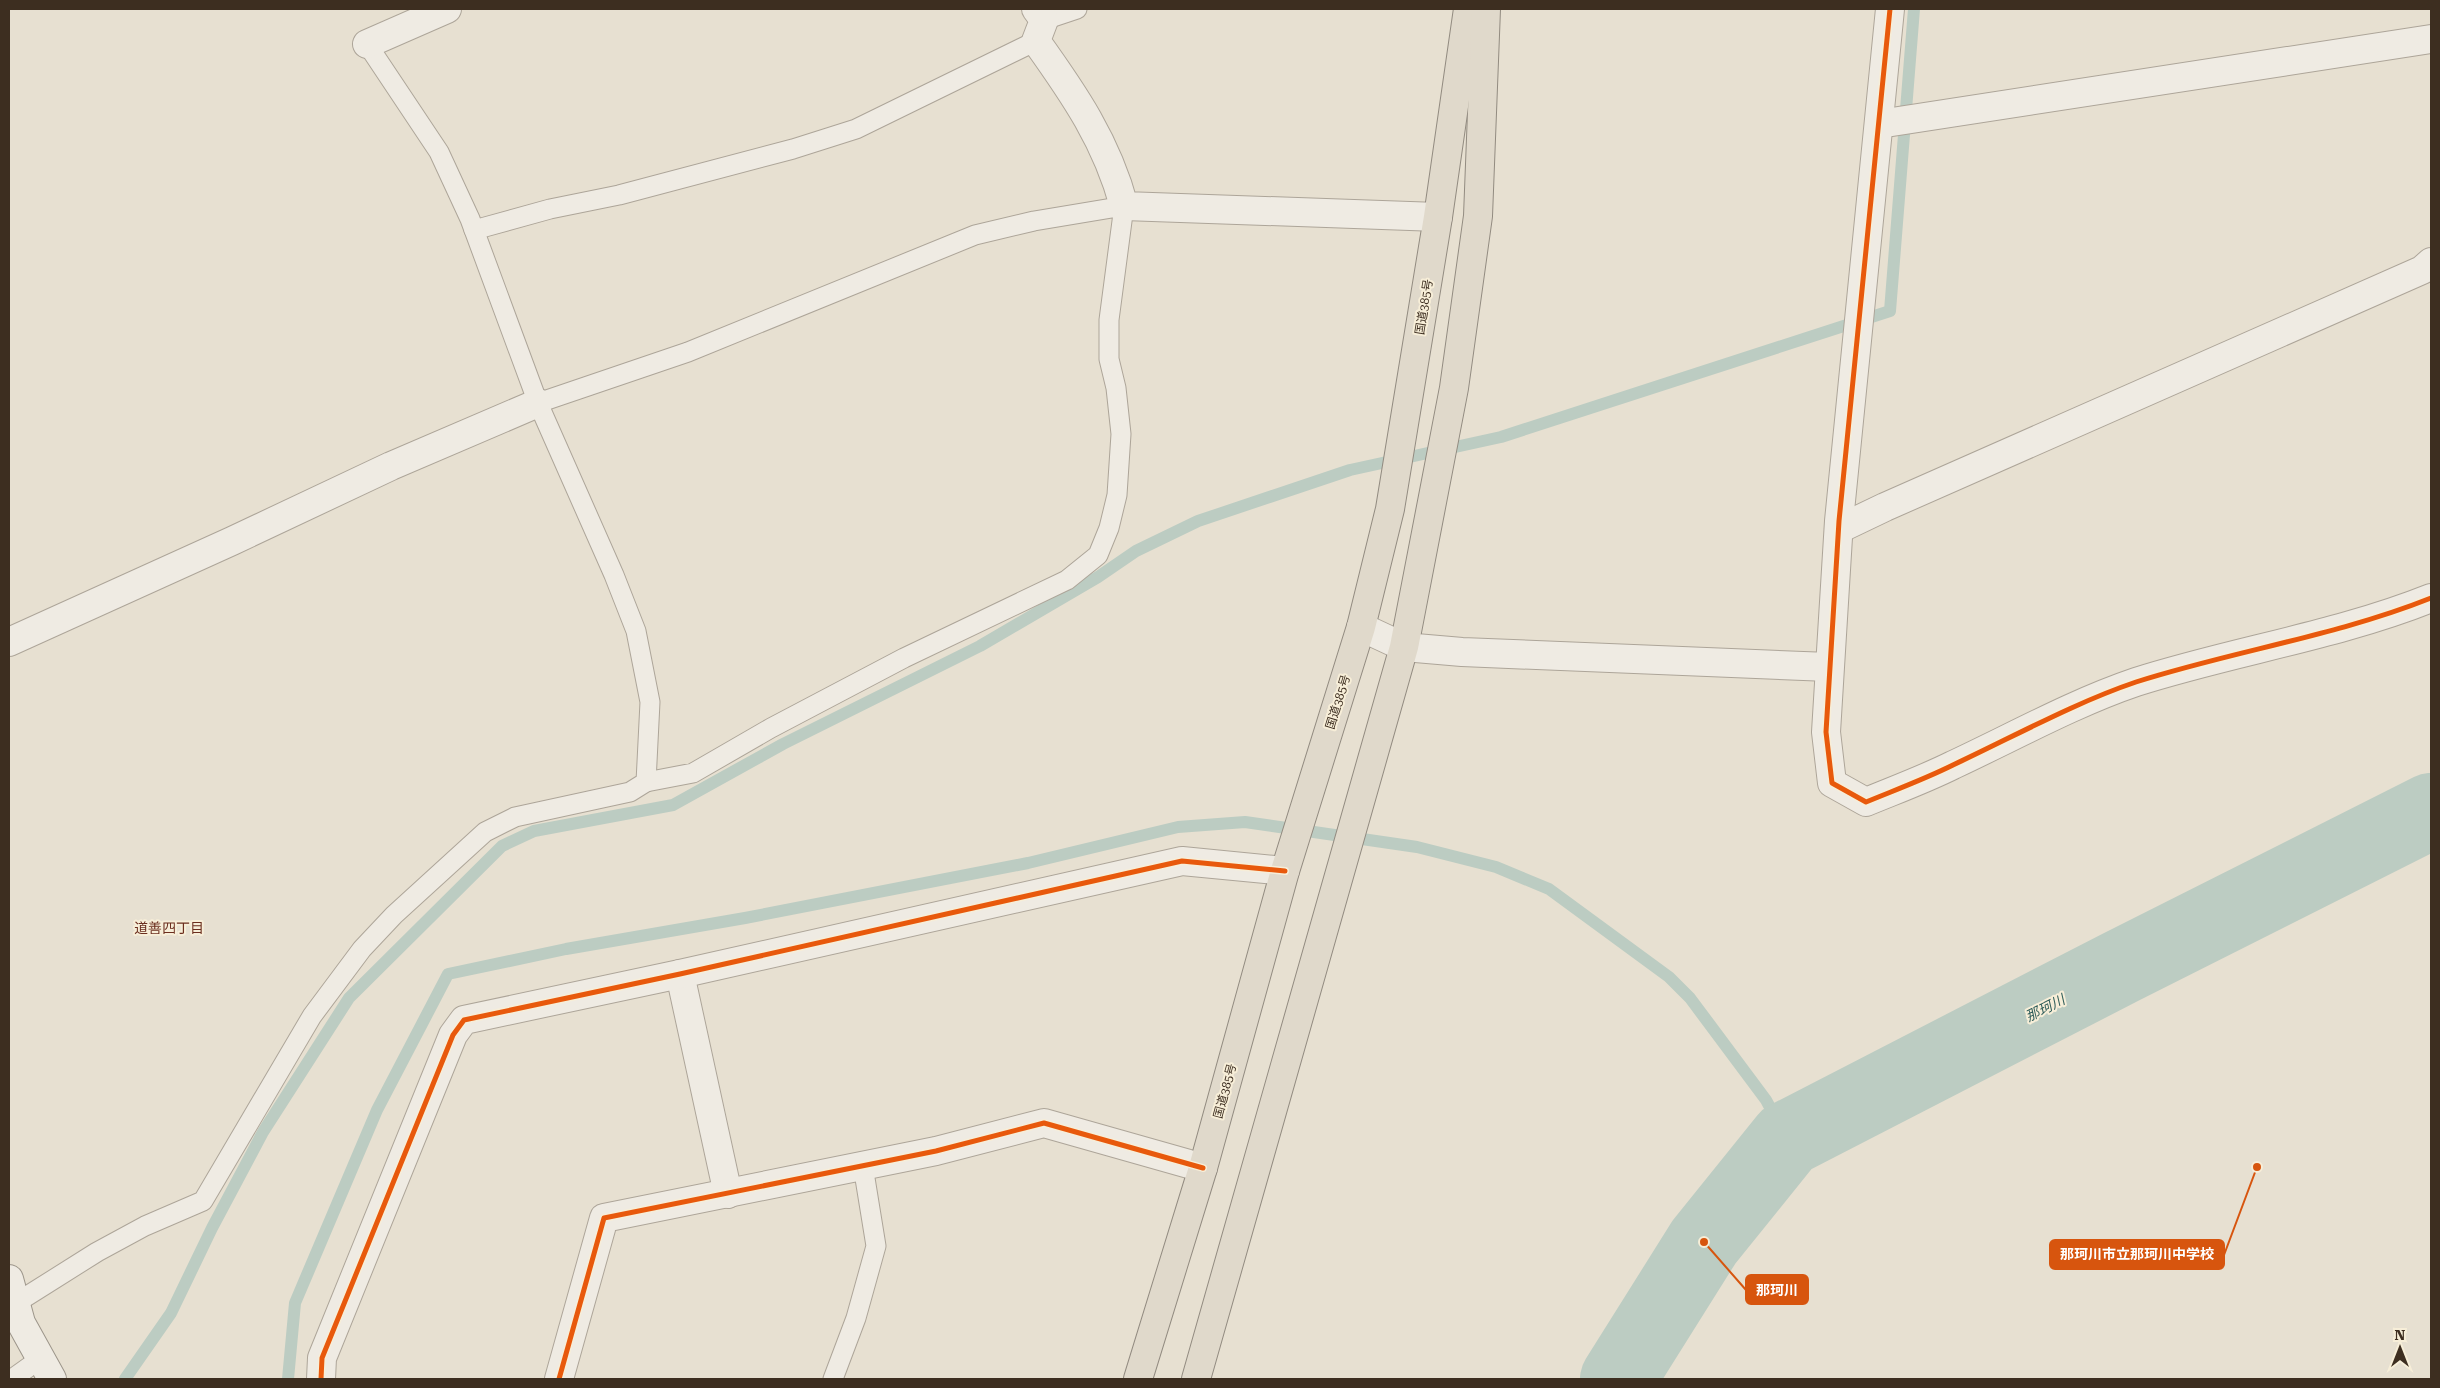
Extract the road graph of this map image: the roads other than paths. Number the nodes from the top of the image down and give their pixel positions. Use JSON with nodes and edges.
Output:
{"nodes":[{"id":1,"x":447,"y":9,"type":"edge"},
{"id":2,"x":1077,"y":9,"type":"edge"},
{"id":3,"x":1468,"y":9,"type":"edge"},
{"id":4,"x":1486,"y":9,"type":"edge"},
{"id":5,"x":1890,"y":9,"type":"edge"},
{"id":6,"x":1039,"y":23,"type":"edge"},
{"id":7,"x":2431,"y":39,"type":"edge"},
{"id":8,"x":367,"y":44,"type":"joint"},
{"id":9,"x":1879,"y":124,"type":"junction"},
{"id":10,"x":1124,"y":206,"type":"junction"},
{"id":11,"x":1438,"y":217,"type":"junction"},
{"id":12,"x":474,"y":230,"type":"junction"},
{"id":13,"x":2431,"y":262,"type":"edge"},
{"id":14,"x":538,"y":402,"type":"junction"},
{"id":15,"x":1839,"y":529,"type":"junction"},
{"id":16,"x":2431,"y":598,"type":"edge"},
{"id":17,"x":1361,"y":627,"type":"junction"},
{"id":18,"x":9,"y":642,"type":"edge"},
{"id":19,"x":1404,"y":647,"type":"junction"},
{"id":20,"x":1829,"y":667,"type":"junction"},
{"id":21,"x":646,"y":782,"type":"junction"},
{"id":22,"x":1285,"y":871,"type":"junction"},
{"id":23,"x":680,"y":974,"type":"junction"},
{"id":24,"x":863,"y":1166,"type":"junction"},
{"id":25,"x":1203,"y":1168,"type":"junction"},
{"id":26,"x":728,"y":1194,"type":"junction"},
{"id":27,"x":12,"y":1291,"type":"edge"},
{"id":28,"x":46,"y":1369,"type":"edge"},
{"id":29,"x":12,"y":1379,"type":"edge"},
{"id":30,"x":321,"y":1379,"type":"edge"},
{"id":31,"x":559,"y":1379,"type":"edge"},
{"id":32,"x":833,"y":1379,"type":"edge"},
{"id":33,"x":1138,"y":1379,"type":"edge"},
{"id":34,"x":1196,"y":1379,"type":"edge"}],
"edges":[{"from":1,"to":8,"type":"street"},
{"from":2,"to":6,"type":"lane"},
{"from":3,"to":11,"type":"highway","name":"国道385号"},
{"from":4,"to":19,"type":"highway"},
{"from":5,"to":9,"type":"street"},
{"from":6,"to":10,"type":"street"},
{"from":6,"to":12,"type":"lane"},
{"from":7,"to":9,"type":"street"},
{"from":8,"to":12,"type":"lane"},
{"from":9,"to":15,"type":"street"},
{"from":10,"to":11,"type":"street"},
{"from":10,"to":14,"type":"lane"},
{"from":10,"to":21,"type":"lane"},
{"from":11,"to":17,"type":"highway","name":"国道385号"},
{"from":12,"to":14,"type":"lane"},
{"from":13,"to":15,"type":"street"},
{"from":14,"to":18,"type":"street"},
{"from":14,"to":21,"type":"lane"},
{"from":15,"to":20,"type":"street"},
{"from":16,"to":20,"type":"street"},
{"from":17,"to":19,"type":"street"},
{"from":17,"to":22,"type":"highway","name":"国道385号"},
{"from":19,"to":20,"type":"street"},
{"from":19,"to":34,"type":"highway"},
{"from":21,"to":27,"type":"lane"},
{"from":22,"to":23,"type":"street"},
{"from":22,"to":25,"type":"highway","name":"国道385号"},
{"from":23,"to":26,"type":"street"},
{"from":23,"to":30,"type":"street"},
{"from":24,"to":25,"type":"street"},
{"from":24,"to":26,"type":"street"},
{"from":24,"to":32,"type":"lane"},
{"from":25,"to":33,"type":"highway","name":"国道385号"},
{"from":26,"to":31,"type":"street"},
{"from":27,"to":28,"type":"street"},
{"from":28,"to":29,"type":"lane"}]}
